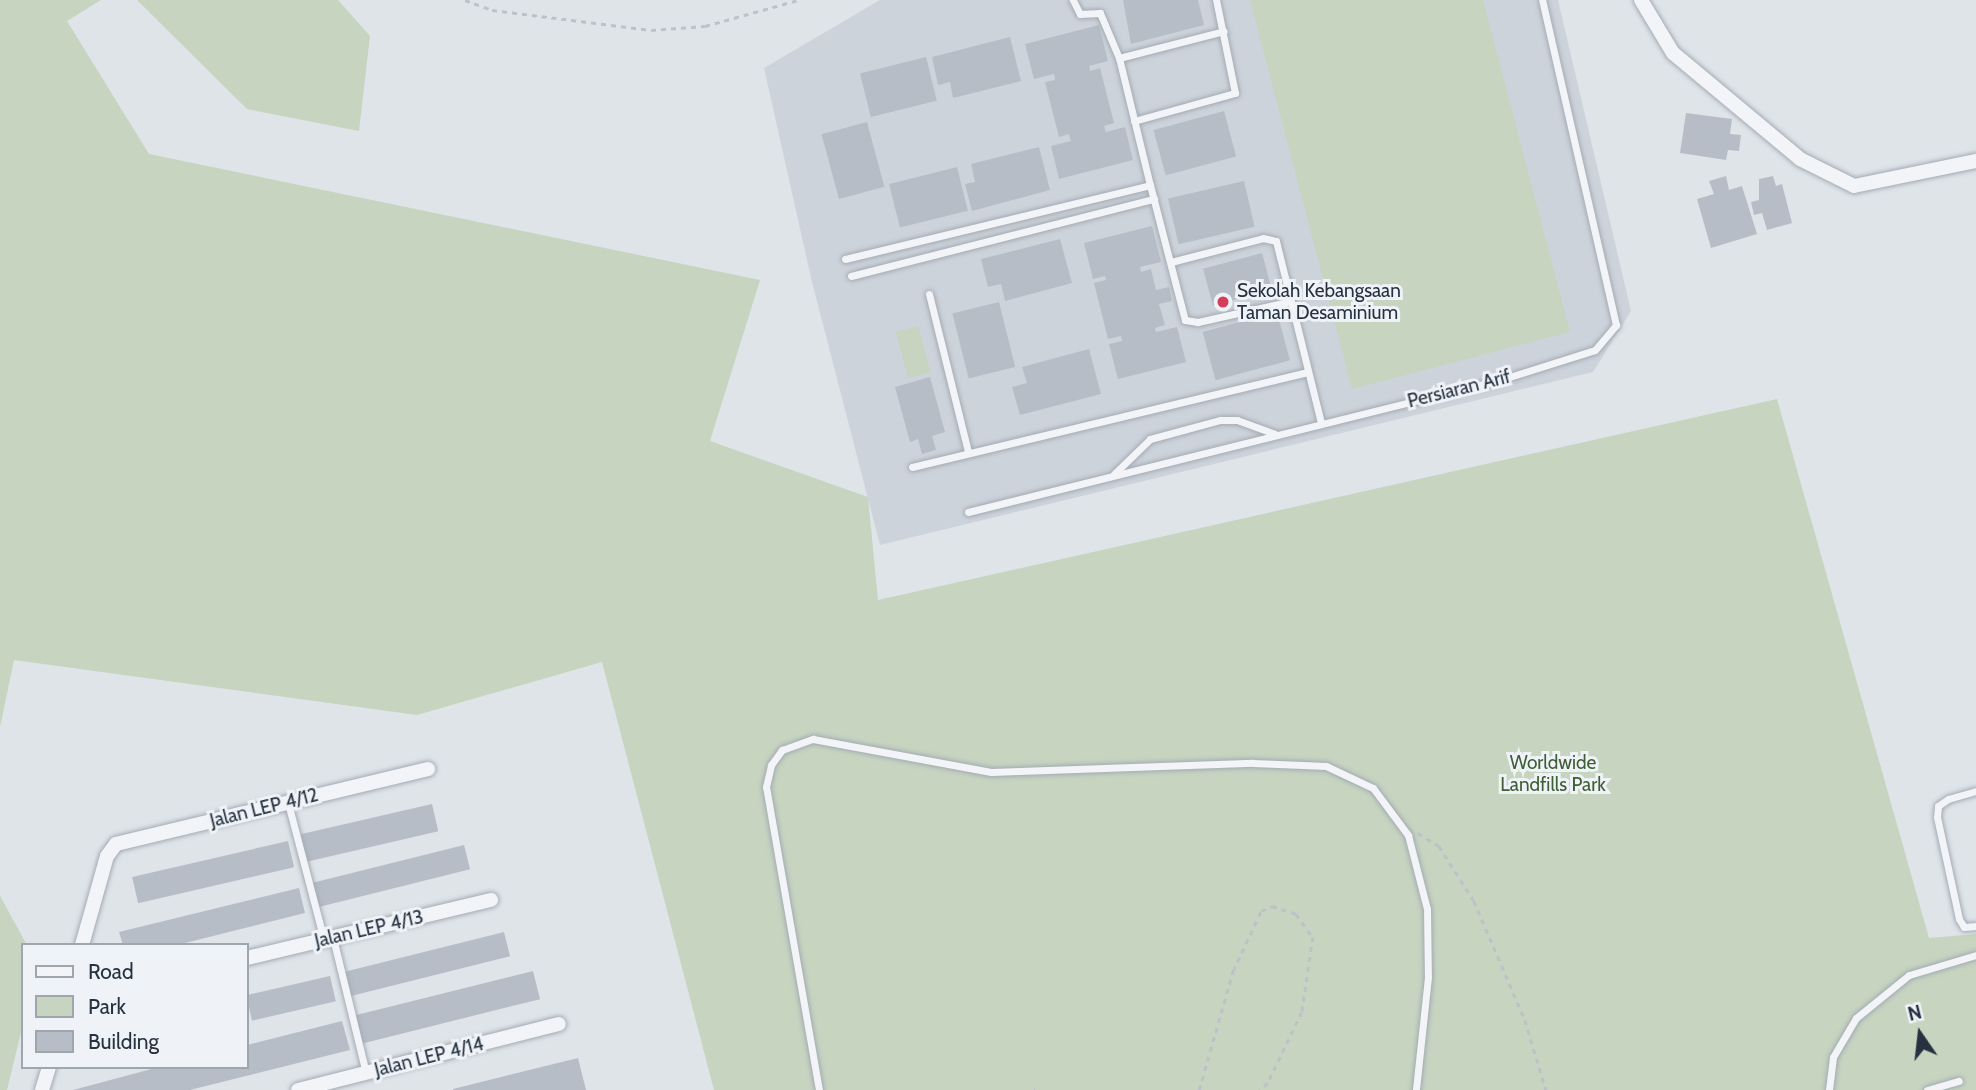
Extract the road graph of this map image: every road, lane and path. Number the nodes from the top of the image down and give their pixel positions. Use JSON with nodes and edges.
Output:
{"nodes":[{"id":1,"x":465,"y":0,"type":"edge"},
{"id":2,"x":797,"y":0,"type":"edge"},
{"id":3,"x":1073,"y":0,"type":"edge"},
{"id":4,"x":1216,"y":0,"type":"edge"},
{"id":5,"x":1542,"y":0,"type":"edge"},
{"id":6,"x":1641,"y":0,"type":"edge"},
{"id":7,"x":1224,"y":31,"type":"junction"},
{"id":8,"x":1119,"y":58,"type":"junction"},
{"id":9,"x":1134,"y":121,"type":"junction"},
{"id":10,"x":1976,"y":161,"type":"edge"},
{"id":11,"x":1150,"y":185,"type":"junction"},
{"id":12,"x":1154,"y":199,"type":"junction"},
{"id":13,"x":845,"y":259,"type":"dead end"},
{"id":14,"x":1171,"y":262,"type":"junction"},
{"id":15,"x":851,"y":276,"type":"dead end"},
{"id":16,"x":929,"y":294,"type":"dead end"},
{"id":17,"x":1291,"y":301,"type":"junction"},
{"id":18,"x":1308,"y":372,"type":"junction"},
{"id":19,"x":1321,"y":423,"type":"junction"},
{"id":20,"x":1276,"y":434,"type":"junction"},
{"id":21,"x":968,"y":452,"type":"junction"},
{"id":22,"x":912,"y":467,"type":"dead end"},
{"id":23,"x":1112,"y":476,"type":"junction"},
{"id":24,"x":968,"y":512,"type":"dead end"},
{"id":25,"x":428,"y":769,"type":"dead end"},
{"id":26,"x":1976,"y":791,"type":"edge"},
{"id":27,"x":288,"y":803,"type":"junction"},
{"id":28,"x":1408,"y":835,"type":"junction"},
{"id":29,"x":491,"y":900,"type":"dead end"},
{"id":30,"x":1976,"y":926,"type":"edge"},
{"id":31,"x":328,"y":939,"type":"junction"},
{"id":32,"x":83,"y":943,"type":"edge"},
{"id":33,"x":1976,"y":955,"type":"edge"},
{"id":34,"x":248,"y":958,"type":"edge"},
{"id":35,"x":559,"y":1024,"type":"dead end"},
{"id":36,"x":48,"y":1069,"type":"edge"},
{"id":37,"x":366,"y":1073,"type":"junction"},
{"id":38,"x":1959,"y":1081,"type":"dead end"},
{"id":39,"x":341,"y":1084,"type":"edge"},
{"id":40,"x":42,"y":1090,"type":"edge"},
{"id":41,"x":298,"y":1090,"type":"edge"},
{"id":42,"x":819,"y":1090,"type":"edge"},
{"id":43,"x":1199,"y":1090,"type":"edge"},
{"id":44,"x":1260,"y":1090,"type":"edge"},
{"id":45,"x":1416,"y":1090,"type":"edge"},
{"id":46,"x":1546,"y":1090,"type":"edge"},
{"id":47,"x":1829,"y":1090,"type":"edge"},
{"id":48,"x":1927,"y":1090,"type":"edge"}],
"edges":[{"from":1,"to":2,"type":"path"},
{"from":3,"to":8,"type":"lane"},
{"from":4,"to":7,"type":"lane"},
{"from":5,"to":19,"type":"lane","name":"Persiaran Arif"},
{"from":6,"to":10,"type":"street"},
{"from":7,"to":8,"type":"lane"},
{"from":7,"to":9,"type":"lane"},
{"from":8,"to":9,"type":"lane"},
{"from":9,"to":11,"type":"lane"},
{"from":11,"to":12,"type":"lane"},
{"from":11,"to":13,"type":"lane"},
{"from":12,"to":14,"type":"lane"},
{"from":12,"to":15,"type":"lane"},
{"from":14,"to":17,"type":"lane"},
{"from":14,"to":17,"type":"lane"},
{"from":16,"to":21,"type":"lane"},
{"from":17,"to":18,"type":"lane"},
{"from":18,"to":19,"type":"lane"},
{"from":18,"to":21,"type":"lane"},
{"from":19,"to":20,"type":"lane","name":"Persiaran Arif"},
{"from":20,"to":23,"type":"lane","name":"Persiaran Arif"},
{"from":20,"to":23,"type":"lane"},
{"from":21,"to":22,"type":"lane"},
{"from":23,"to":24,"type":"lane","name":"Persiaran Arif"},
{"from":25,"to":27,"type":"street","name":"Jalan LEP 4/12"},
{"from":26,"to":30,"type":"lane"},
{"from":27,"to":31,"type":"lane"},
{"from":27,"to":32,"type":"street","name":"Jalan LEP 4/12"},
{"from":28,"to":42,"type":"lane"},
{"from":28,"to":45,"type":"lane"},
{"from":28,"to":46,"type":"path"},
{"from":29,"to":31,"type":"street","name":"Jalan LEP 4/13"},
{"from":31,"to":34,"type":"street","name":"Jalan LEP 4/13"},
{"from":31,"to":37,"type":"lane"},
{"from":33,"to":47,"type":"lane"},
{"from":35,"to":37,"type":"street","name":"Jalan LEP 4/14"},
{"from":36,"to":40,"type":"street"},
{"from":37,"to":39,"type":"street","name":"Jalan LEP 4/14"},
{"from":38,"to":48,"type":"lane"},
{"from":39,"to":41,"type":"street","name":"Jalan LEP 4/14"},
{"from":43,"to":44,"type":"path"}]}
